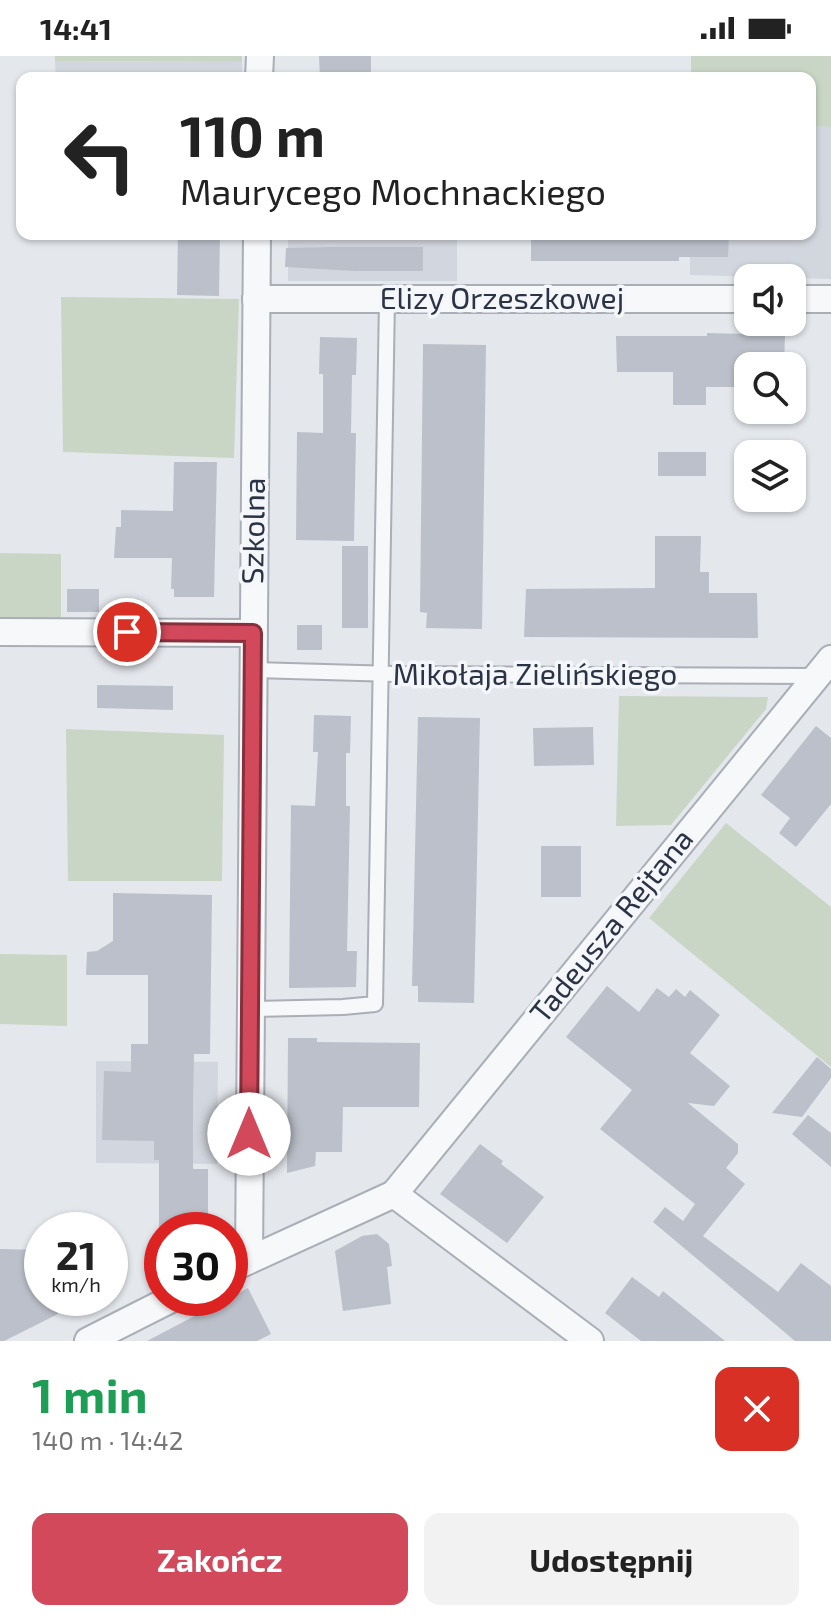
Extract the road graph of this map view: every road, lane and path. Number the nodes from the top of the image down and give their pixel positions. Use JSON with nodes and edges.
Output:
{"nodes":[{"id":1,"x":257,"y":240,"type":"edge"},
{"id":2,"x":256,"y":299,"type":"junction"},
{"id":3,"x":387,"y":299,"type":"junction"},
{"id":4,"x":734,"y":299,"type":"edge"},
{"id":5,"x":806,"y":299,"type":"edge"},
{"id":6,"x":831,"y":299,"type":"edge"},
{"id":7,"x":0,"y":632,"type":"edge"},
{"id":8,"x":253,"y":633,"type":"junction"},
{"id":9,"x":824,"y":667,"type":"edge"},
{"id":10,"x":253,"y":670,"type":"junction"},
{"id":11,"x":382,"y":674,"type":"junction"},
{"id":12,"x":250,"y":1009,"type":"junction"},
{"id":13,"x":394,"y":1194,"type":"junction"},
{"id":14,"x":241,"y":1212,"type":"edge"},
{"id":15,"x":248,"y":1260,"type":"edge"},
{"id":16,"x":144,"y":1313,"type":"edge"},
{"id":17,"x":88,"y":1341,"type":"edge"},
{"id":18,"x":590,"y":1341,"type":"edge"}],
"edges":[{"from":1,"to":2,"type":"street","name":"Szkolna"},
{"from":2,"to":3,"type":"street","name":"Elizy Orzeszkowej"},
{"from":2,"to":8,"type":"street","name":"Szkolna"},
{"from":3,"to":4,"type":"street","name":"Elizy Orzeszkowej"},
{"from":3,"to":11,"type":"lane"},
{"from":5,"to":6,"type":"street"},
{"from":7,"to":8,"type":"street"},
{"from":8,"to":10,"type":"street","name":"Szkolna"},
{"from":9,"to":11,"type":"lane","name":"Mikołaja Zielińskiego"},
{"from":9,"to":13,"type":"street","name":"Tadeusza Rejtana"},
{"from":10,"to":11,"type":"lane","name":"Mikołaja Zielińskiego"},
{"from":10,"to":12,"type":"street","name":"Szkolna"},
{"from":11,"to":12,"type":"lane"},
{"from":12,"to":14,"type":"street","name":"Szkolna"},
{"from":13,"to":15,"type":"street"},
{"from":13,"to":18,"type":"street"},
{"from":16,"to":17,"type":"street"}]}
